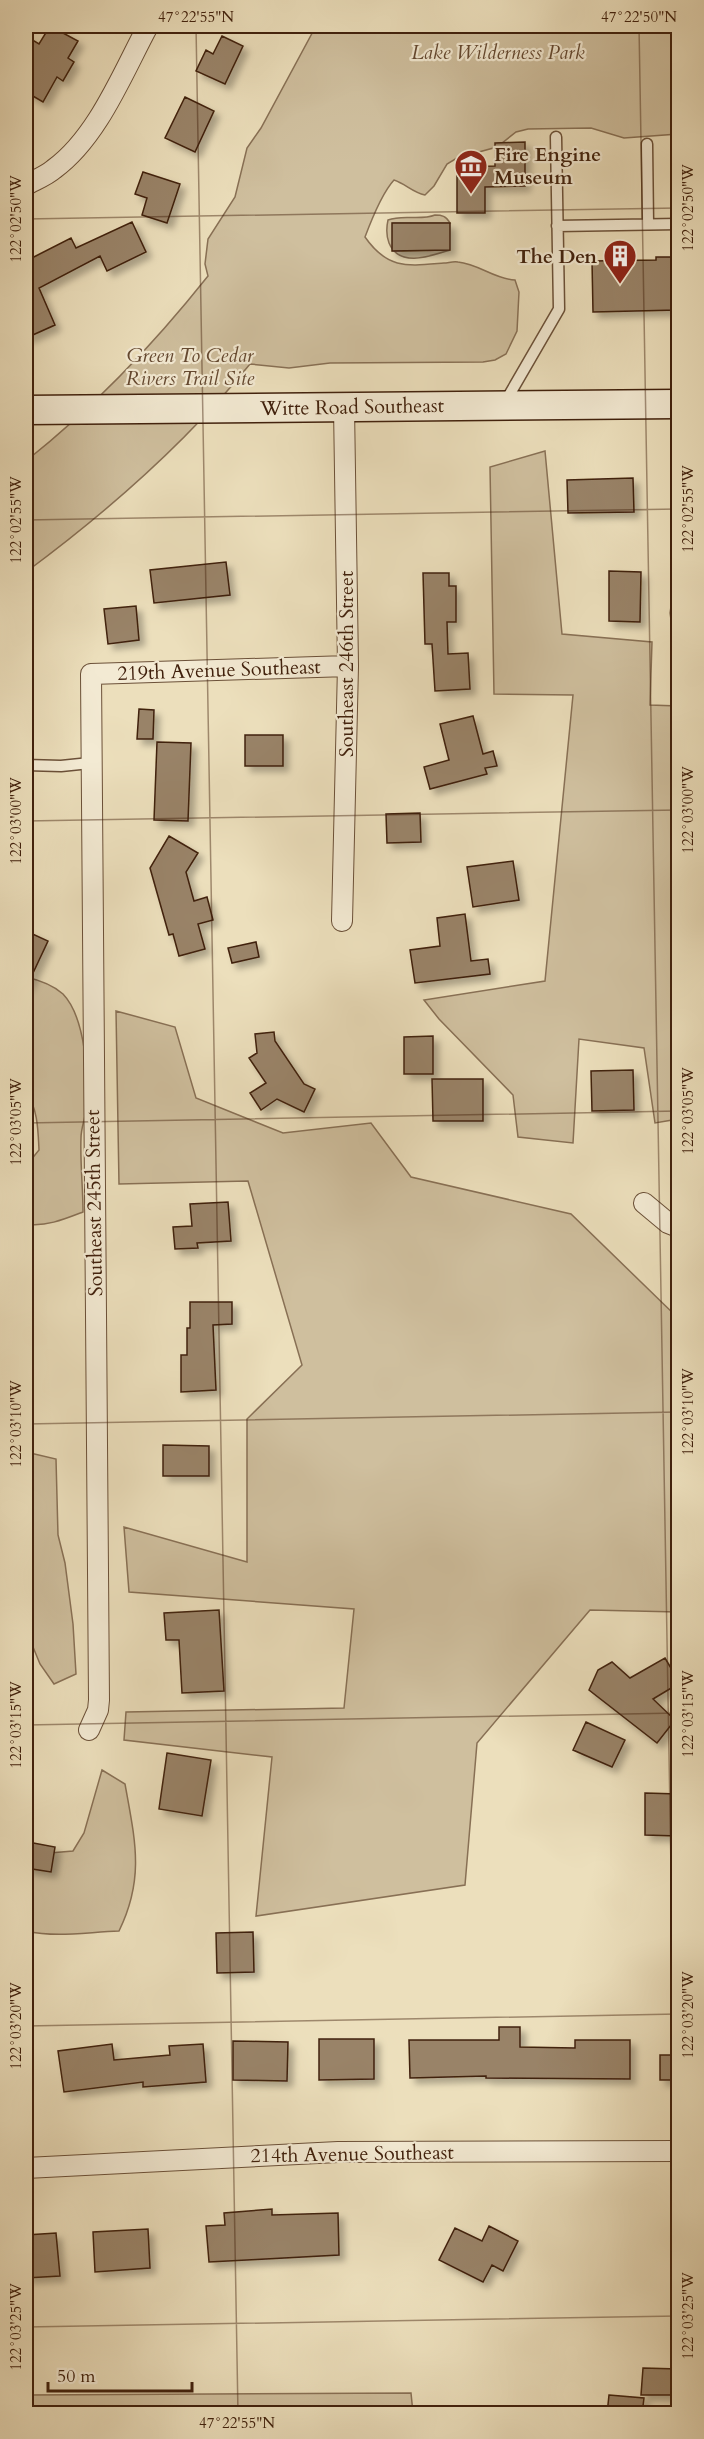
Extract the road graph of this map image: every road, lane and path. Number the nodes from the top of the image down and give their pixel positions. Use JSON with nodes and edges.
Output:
{"nodes":[{"id":1,"x":148,"y":26,"type":"edge"},
{"id":2,"x":556,"y":137,"type":"dead end"},
{"id":3,"x":647,"y":144,"type":"dead end"},
{"id":4,"x":26,"y":185,"type":"edge"},
{"id":5,"x":648,"y":224,"type":"junction"},
{"id":6,"x":678,"y":224,"type":"edge"},
{"id":7,"x":557,"y":226,"type":"junction"},
{"id":8,"x":678,"y":404,"type":"edge"},
{"id":9,"x":503,"y":406,"type":"junction"},
{"id":10,"x":344,"y":407,"type":"junction"},
{"id":11,"x":26,"y":410,"type":"edge"},
{"id":12,"x":678,"y":595,"type":"edge"},
{"id":13,"x":678,"y":631,"type":"edge"},
{"id":14,"x":348,"y":666,"type":"junction"},
{"id":15,"x":91,"y":674,"type":"joint"},
{"id":16,"x":90,"y":763,"type":"junction"},
{"id":17,"x":26,"y":765,"type":"edge"},
{"id":18,"x":342,"y":921,"type":"dead end"},
{"id":19,"x":644,"y":1203,"type":"dead end"},
{"id":20,"x":678,"y":1227,"type":"edge"},
{"id":21,"x":89,"y":1730,"type":"dead end"},
{"id":22,"x":678,"y":2151,"type":"edge"},
{"id":23,"x":26,"y":2168,"type":"edge"}],
"edges":[{"from":1,"to":4,"type":"street"},
{"from":2,"to":7,"type":"lane"},
{"from":3,"to":5,"type":"lane"},
{"from":5,"to":6,"type":"lane"},
{"from":5,"to":7,"type":"lane"},
{"from":7,"to":9,"type":"lane"},
{"from":8,"to":9,"type":"street","name":"Witte Road Southeast"},
{"from":9,"to":10,"type":"street","name":"Witte Road Southeast"},
{"from":10,"to":11,"type":"street","name":"Witte Road Southeast"},
{"from":10,"to":14,"type":"street","name":"Southeast 246th Street"},
{"from":12,"to":13,"type":"lane"},
{"from":14,"to":15,"type":"street","name":"219th Avenue Southeast"},
{"from":14,"to":18,"type":"street","name":"Southeast 246th Street"},
{"from":15,"to":16,"type":"street","name":"Southeast 245th Street"},
{"from":16,"to":17,"type":"lane"},
{"from":16,"to":21,"type":"street","name":"Southeast 245th Street"},
{"from":19,"to":20,"type":"street"},
{"from":22,"to":23,"type":"street","name":"214th Avenue Southeast"}]}
